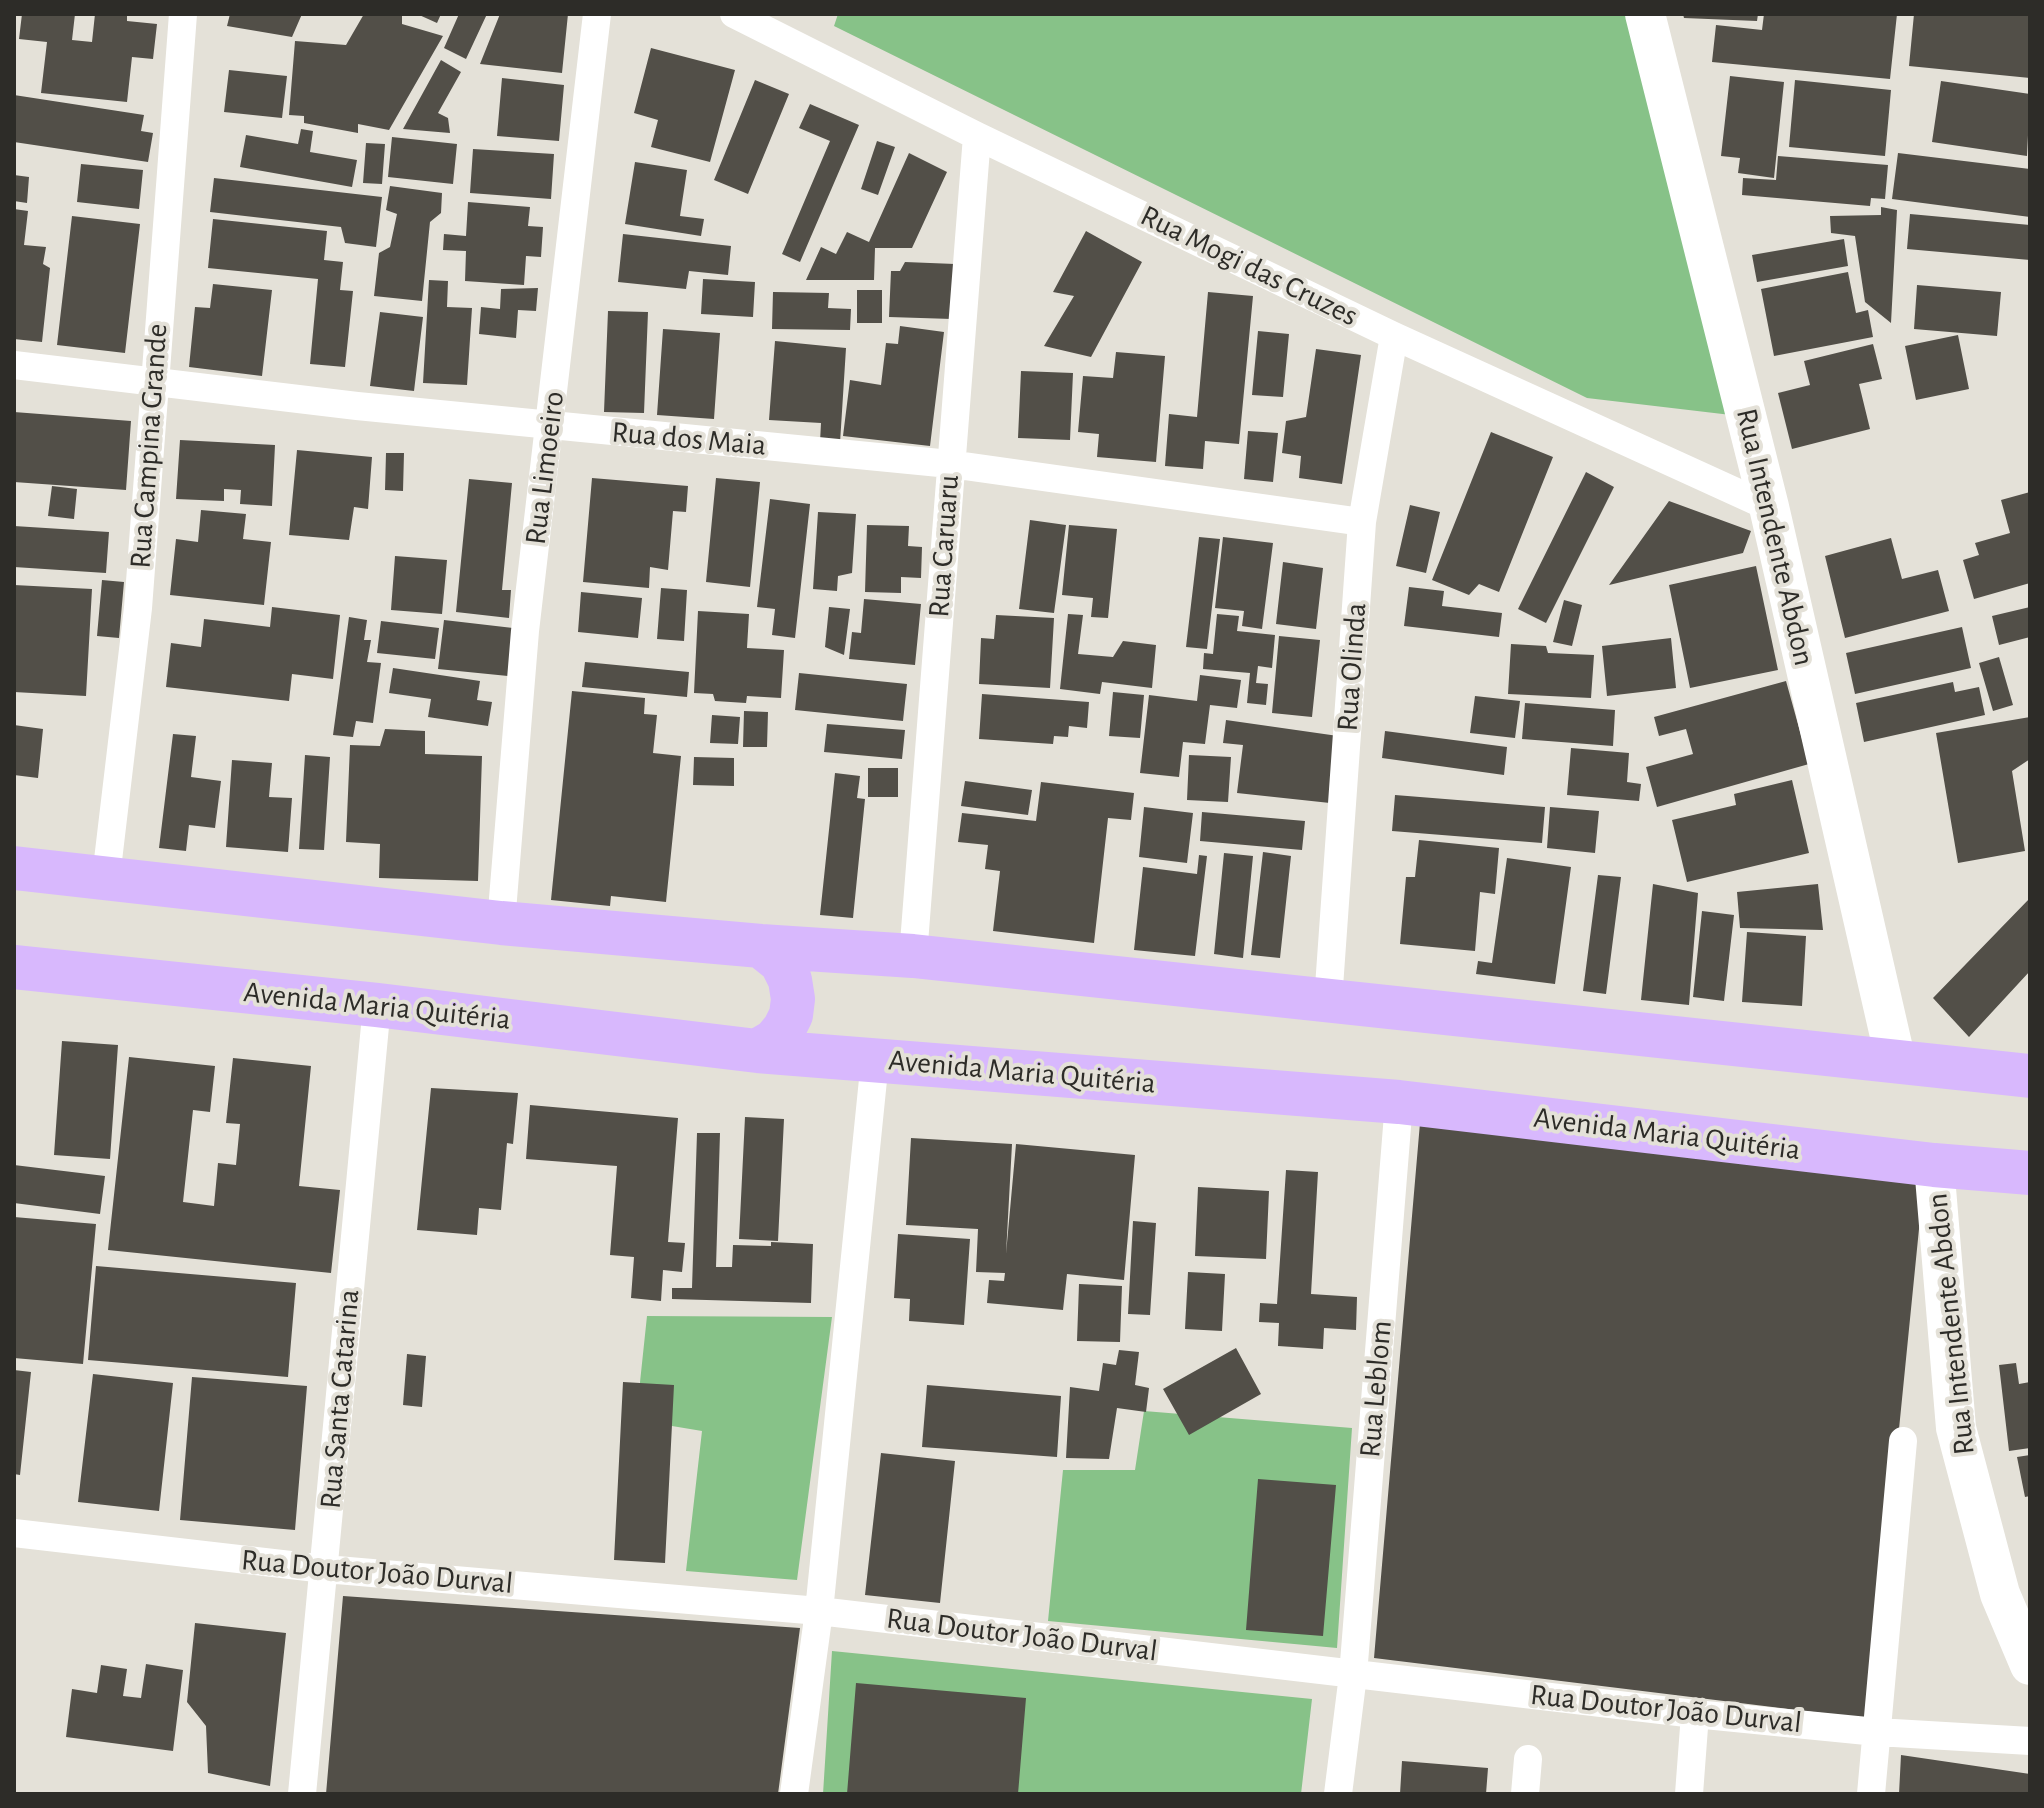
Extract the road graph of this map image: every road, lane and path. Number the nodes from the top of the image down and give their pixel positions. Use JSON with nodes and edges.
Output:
{"nodes":[{"id":1,"x":183,"y":14,"type":"edge"},
{"id":2,"x":597,"y":14,"type":"edge"},
{"id":3,"x":734,"y":14,"type":"edge"},
{"id":4,"x":1645,"y":14,"type":"edge"},
{"id":5,"x":977,"y":136,"type":"junction"},
{"id":6,"x":1394,"y":336,"type":"junction"},
{"id":7,"x":14,"y":365,"type":"edge"},
{"id":8,"x":153,"y":383,"type":"junction"},
{"id":9,"x":550,"y":425,"type":"junction"},
{"id":10,"x":950,"y":464,"type":"junction"},
{"id":11,"x":1769,"y":507,"type":"junction"},
{"id":12,"x":1362,"y":522,"type":"junction"},
{"id":13,"x":14,"y":868,"type":"edge"},
{"id":14,"x":106,"y":877,"type":"junction"},
{"id":15,"x":501,"y":923,"type":"junction"},
{"id":16,"x":761,"y":946,"type":"junction"},
{"id":17,"x":913,"y":956,"type":"junction"},
{"id":18,"x":14,"y":967,"type":"edge"},
{"id":19,"x":1328,"y":1001,"type":"junction"},
{"id":20,"x":377,"y":1005,"type":"junction"},
{"id":21,"x":757,"y":1051,"type":"junction"},
{"id":22,"x":875,"y":1060,"type":"junction"},
{"id":23,"x":1896,"y":1062,"type":"junction"},
{"id":24,"x":2030,"y":1076,"type":"edge"},
{"id":25,"x":1399,"y":1102,"type":"junction"},
{"id":26,"x":1934,"y":1165,"type":"junction"},
{"id":27,"x":2030,"y":1173,"type":"edge"},
{"id":28,"x":1903,"y":1441,"type":"dead end"},
{"id":29,"x":14,"y":1533,"type":"edge"},
{"id":30,"x":325,"y":1569,"type":"junction"},
{"id":31,"x":819,"y":1611,"type":"junction"},
{"id":32,"x":2030,"y":1665,"type":"edge"},
{"id":33,"x":1353,"y":1675,"type":"junction"},
{"id":34,"x":1695,"y":1714,"type":"junction"},
{"id":35,"x":1877,"y":1732,"type":"junction"},
{"id":36,"x":2030,"y":1741,"type":"edge"},
{"id":37,"x":1528,"y":1759,"type":"dead end"},
{"id":38,"x":302,"y":1794,"type":"edge"},
{"id":39,"x":794,"y":1794,"type":"edge"},
{"id":40,"x":1338,"y":1794,"type":"edge"},
{"id":41,"x":1525,"y":1794,"type":"edge"},
{"id":42,"x":1689,"y":1794,"type":"edge"},
{"id":43,"x":1871,"y":1794,"type":"edge"}],
"edges":[{"from":1,"to":8,"type":"street","name":"Rua Campina Grande"},
{"from":2,"to":9,"type":"street","name":"Rua Limoeiro"},
{"from":3,"to":5,"type":"street","name":"Rua Mogi das Cruzes"},
{"from":4,"to":11,"type":"street","name":"Rua Intendente Abdon"},
{"from":5,"to":6,"type":"street","name":"Rua Mogi das Cruzes"},
{"from":5,"to":10,"type":"street","name":"Rua Caruaru"},
{"from":6,"to":11,"type":"street","name":"Rua Mogi das Cruzes"},
{"from":6,"to":12,"type":"street","name":"Rua Olinda"},
{"from":7,"to":8,"type":"street","name":"Rua dos Maia"},
{"from":8,"to":9,"type":"street","name":"Rua dos Maia"},
{"from":8,"to":14,"type":"street","name":"Rua Campina Grande"},
{"from":9,"to":10,"type":"street","name":"Rua dos Maia"},
{"from":9,"to":15,"type":"street","name":"Rua Limoeiro"},
{"from":10,"to":12,"type":"street","name":"Rua dos Maia"},
{"from":10,"to":17,"type":"street","name":"Rua Caruaru"},
{"from":11,"to":23,"type":"street","name":"Rua Intendente Abdon"},
{"from":12,"to":19,"type":"street","name":"Rua Olinda"},
{"from":13,"to":14,"type":"main road"},
{"from":14,"to":15,"type":"main road"},
{"from":15,"to":16,"type":"main road"},
{"from":16,"to":17,"type":"main road"},
{"from":16,"to":21,"type":"main road"},
{"from":17,"to":19,"type":"main road"},
{"from":18,"to":20,"type":"main road","name":"Avenida Maria Quitéria"},
{"from":19,"to":23,"type":"main road"},
{"from":20,"to":21,"type":"main road","name":"Avenida Maria Quitéria"},
{"from":20,"to":30,"type":"street","name":"Rua Santa Catarina"},
{"from":21,"to":22,"type":"main road","name":"Avenida Maria Quitéria"},
{"from":22,"to":25,"type":"main road","name":"Avenida Maria Quitéria"},
{"from":22,"to":31,"type":"street"},
{"from":23,"to":24,"type":"main road"},
{"from":25,"to":26,"type":"main road","name":"Avenida Maria Quitéria"},
{"from":25,"to":33,"type":"street","name":"Rua Leblom"},
{"from":26,"to":27,"type":"main road","name":"Avenida Maria Quitéria"},
{"from":26,"to":32,"type":"street","name":"Rua Intendente Abdon"},
{"from":28,"to":35,"type":"street"},
{"from":29,"to":30,"type":"street","name":"Rua Doutor João Durval"},
{"from":30,"to":31,"type":"street","name":"Rua Doutor João Durval"},
{"from":30,"to":38,"type":"street","name":"Rua Santa Catarina"},
{"from":31,"to":33,"type":"street","name":"Rua Doutor João Durval"},
{"from":31,"to":39,"type":"street"},
{"from":33,"to":34,"type":"street","name":"Rua Doutor João Durval"},
{"from":33,"to":40,"type":"street","name":"Rua Leblom"},
{"from":34,"to":35,"type":"street","name":"Rua Doutor João Durval"},
{"from":34,"to":42,"type":"street"},
{"from":35,"to":36,"type":"street","name":"Rua Doutor João Durval"},
{"from":35,"to":43,"type":"street"},
{"from":37,"to":41,"type":"street"}]}
